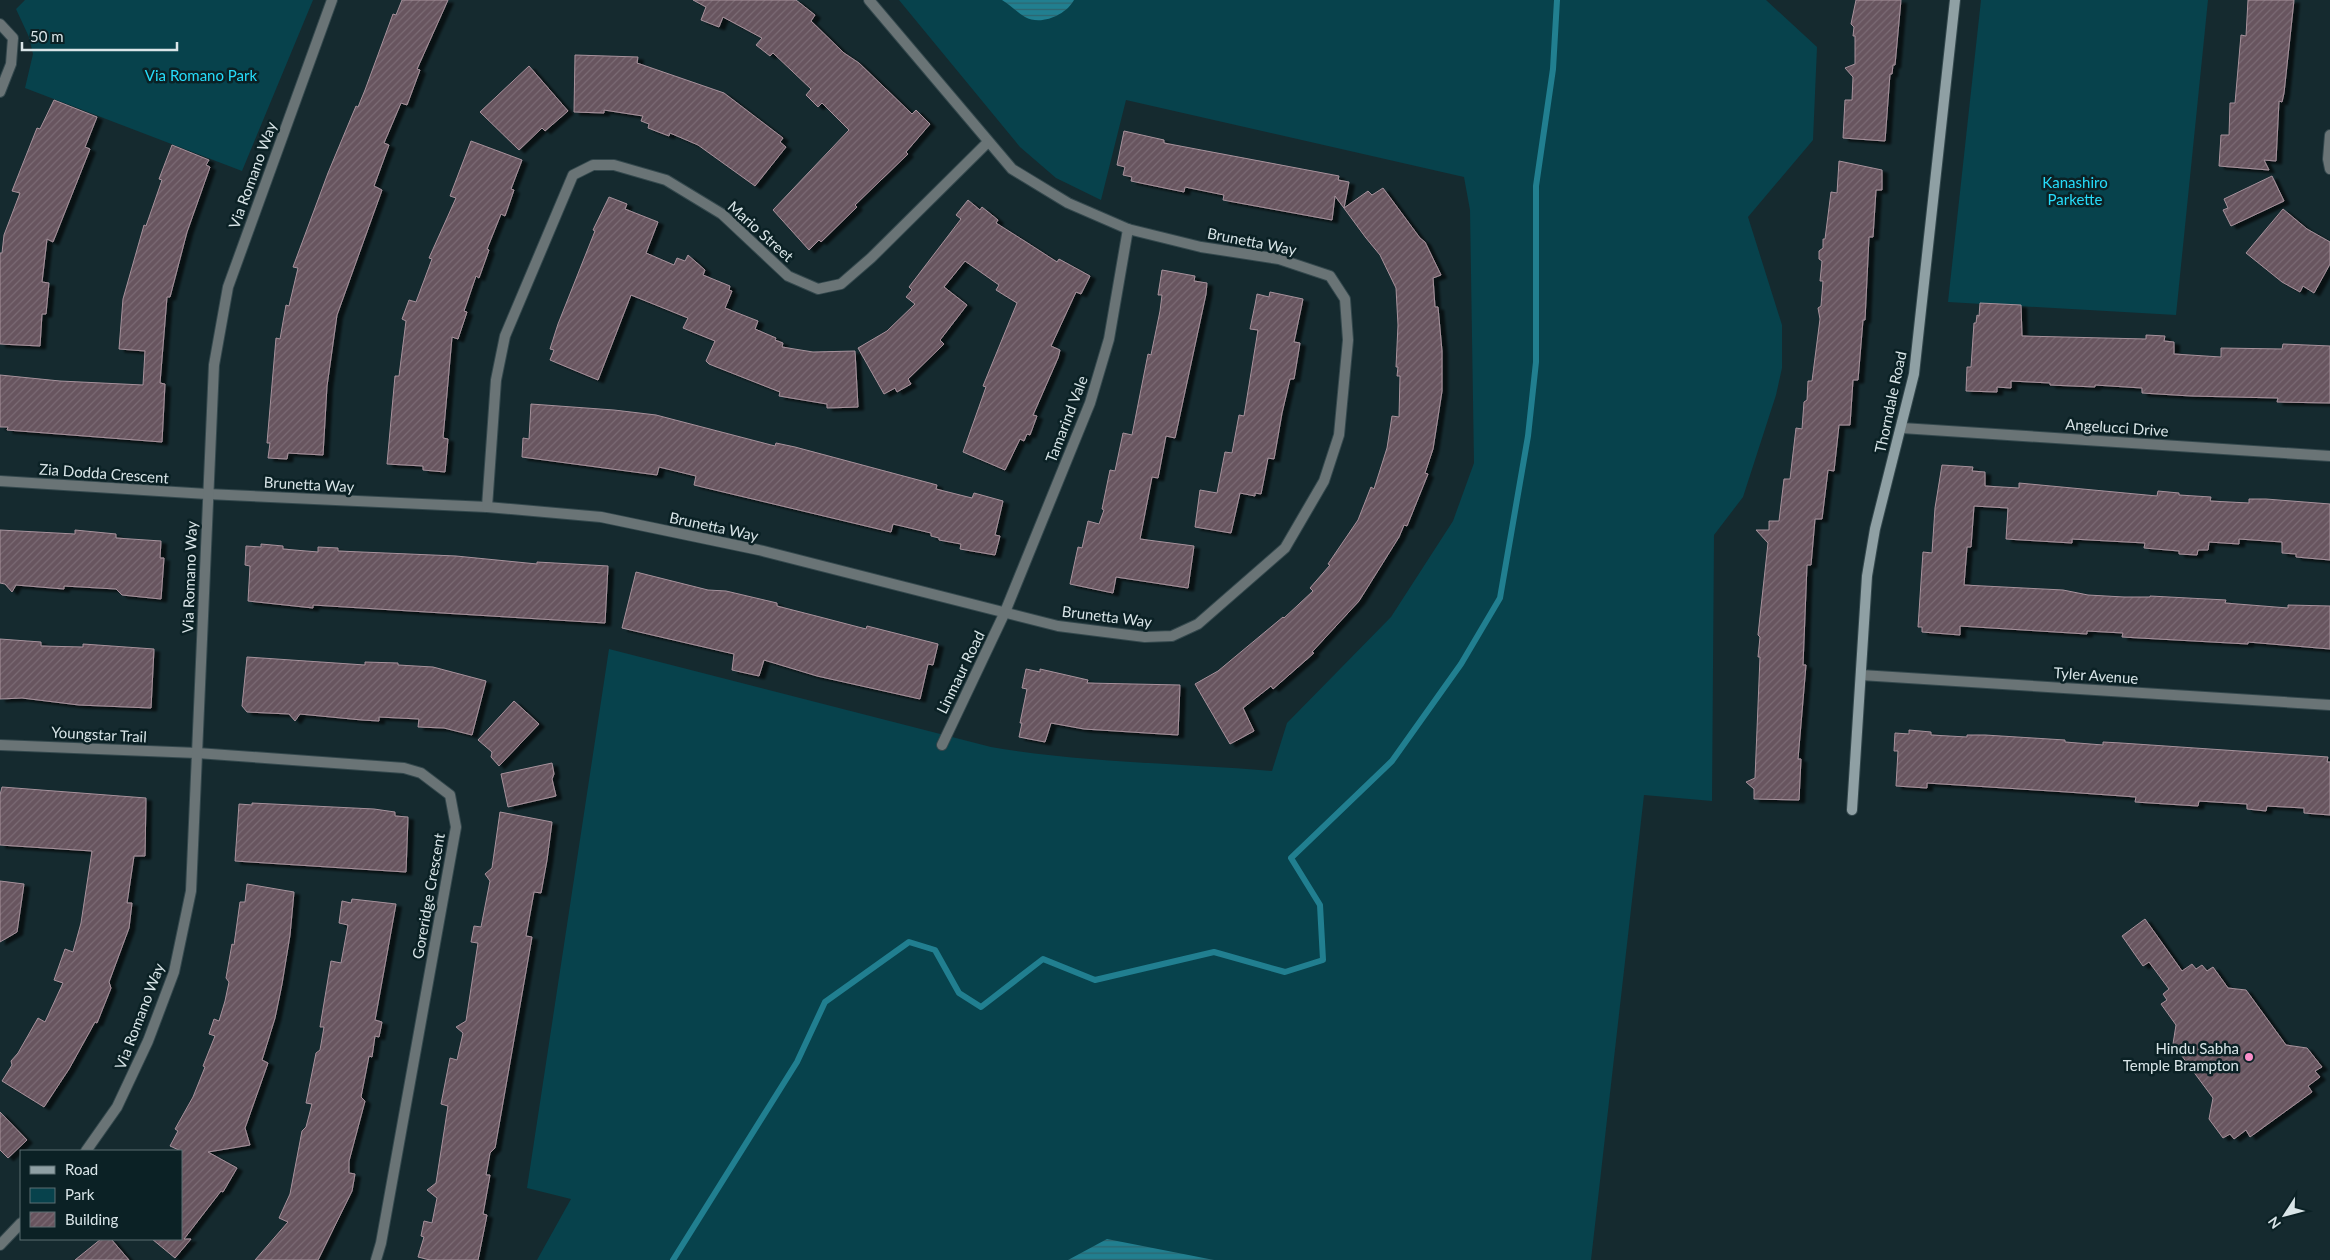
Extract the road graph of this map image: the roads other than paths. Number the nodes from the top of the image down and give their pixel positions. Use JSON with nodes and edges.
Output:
{"nodes":[{"id":1,"x":332,"y":0,"type":"edge"},
{"id":2,"x":869,"y":0,"type":"edge"},
{"id":3,"x":1956,"y":0,"type":"edge"},
{"id":4,"x":0,"y":24,"type":"edge"},
{"id":5,"x":0,"y":92,"type":"edge"},
{"id":6,"x":2330,"y":135,"type":"edge"},
{"id":7,"x":987,"y":143,"type":"junction"},
{"id":8,"x":2330,"y":169,"type":"edge"},
{"id":9,"x":1128,"y":229,"type":"junction"},
{"id":10,"x":1902,"y":428,"type":"junction"},
{"id":11,"x":2330,"y":456,"type":"edge"},
{"id":12,"x":0,"y":481,"type":"edge"},
{"id":13,"x":207,"y":494,"type":"junction"},
{"id":14,"x":487,"y":507,"type":"junction"},
{"id":15,"x":1005,"y":612,"type":"junction"},
{"id":16,"x":1861,"y":675,"type":"junction"},
{"id":17,"x":2330,"y":705,"type":"edge"},
{"id":18,"x":0,"y":745,"type":"edge"},
{"id":19,"x":942,"y":745,"type":"dead end"},
{"id":20,"x":197,"y":754,"type":"junction"},
{"id":21,"x":1852,"y":810,"type":"dead end"},
{"id":22,"x":87,"y":1150,"type":"edge"},
{"id":23,"x":20,"y":1224,"type":"edge"},
{"id":24,"x":0,"y":1245,"type":"edge"},
{"id":25,"x":376,"y":1260,"type":"edge"}],
"edges":[{"from":1,"to":13,"type":"street","name":"Via Romano Way"},
{"from":2,"to":7,"type":"street","name":"Brunetta Way"},
{"from":3,"to":10,"type":"street","name":"Thorndale Road"},
{"from":4,"to":5,"type":"street"},
{"from":6,"to":8,"type":"street"},
{"from":7,"to":9,"type":"street","name":"Brunetta Way"},
{"from":7,"to":14,"type":"street","name":"Mario Street"},
{"from":9,"to":15,"type":"street","name":"Tamarind Vale"},
{"from":9,"to":15,"type":"street","name":"Brunetta Way"},
{"from":10,"to":11,"type":"street","name":"Angelucci Drive"},
{"from":10,"to":16,"type":"street","name":"Thorndale Road"},
{"from":12,"to":13,"type":"street","name":"Zia Dodda Crescent"},
{"from":13,"to":14,"type":"street","name":"Brunetta Way"},
{"from":13,"to":20,"type":"street","name":"Via Romano Way"},
{"from":14,"to":15,"type":"street","name":"Brunetta Way"},
{"from":15,"to":19,"type":"street","name":"Linmaur Road"},
{"from":16,"to":17,"type":"street","name":"Tyler Avenue"},
{"from":16,"to":21,"type":"street","name":"Thorndale Road"},
{"from":18,"to":20,"type":"street","name":"Youngstar Trail"},
{"from":20,"to":22,"type":"street","name":"Via Romano Way"},
{"from":20,"to":25,"type":"street","name":"Goreridge Crescent"},
{"from":23,"to":24,"type":"street"}]}
